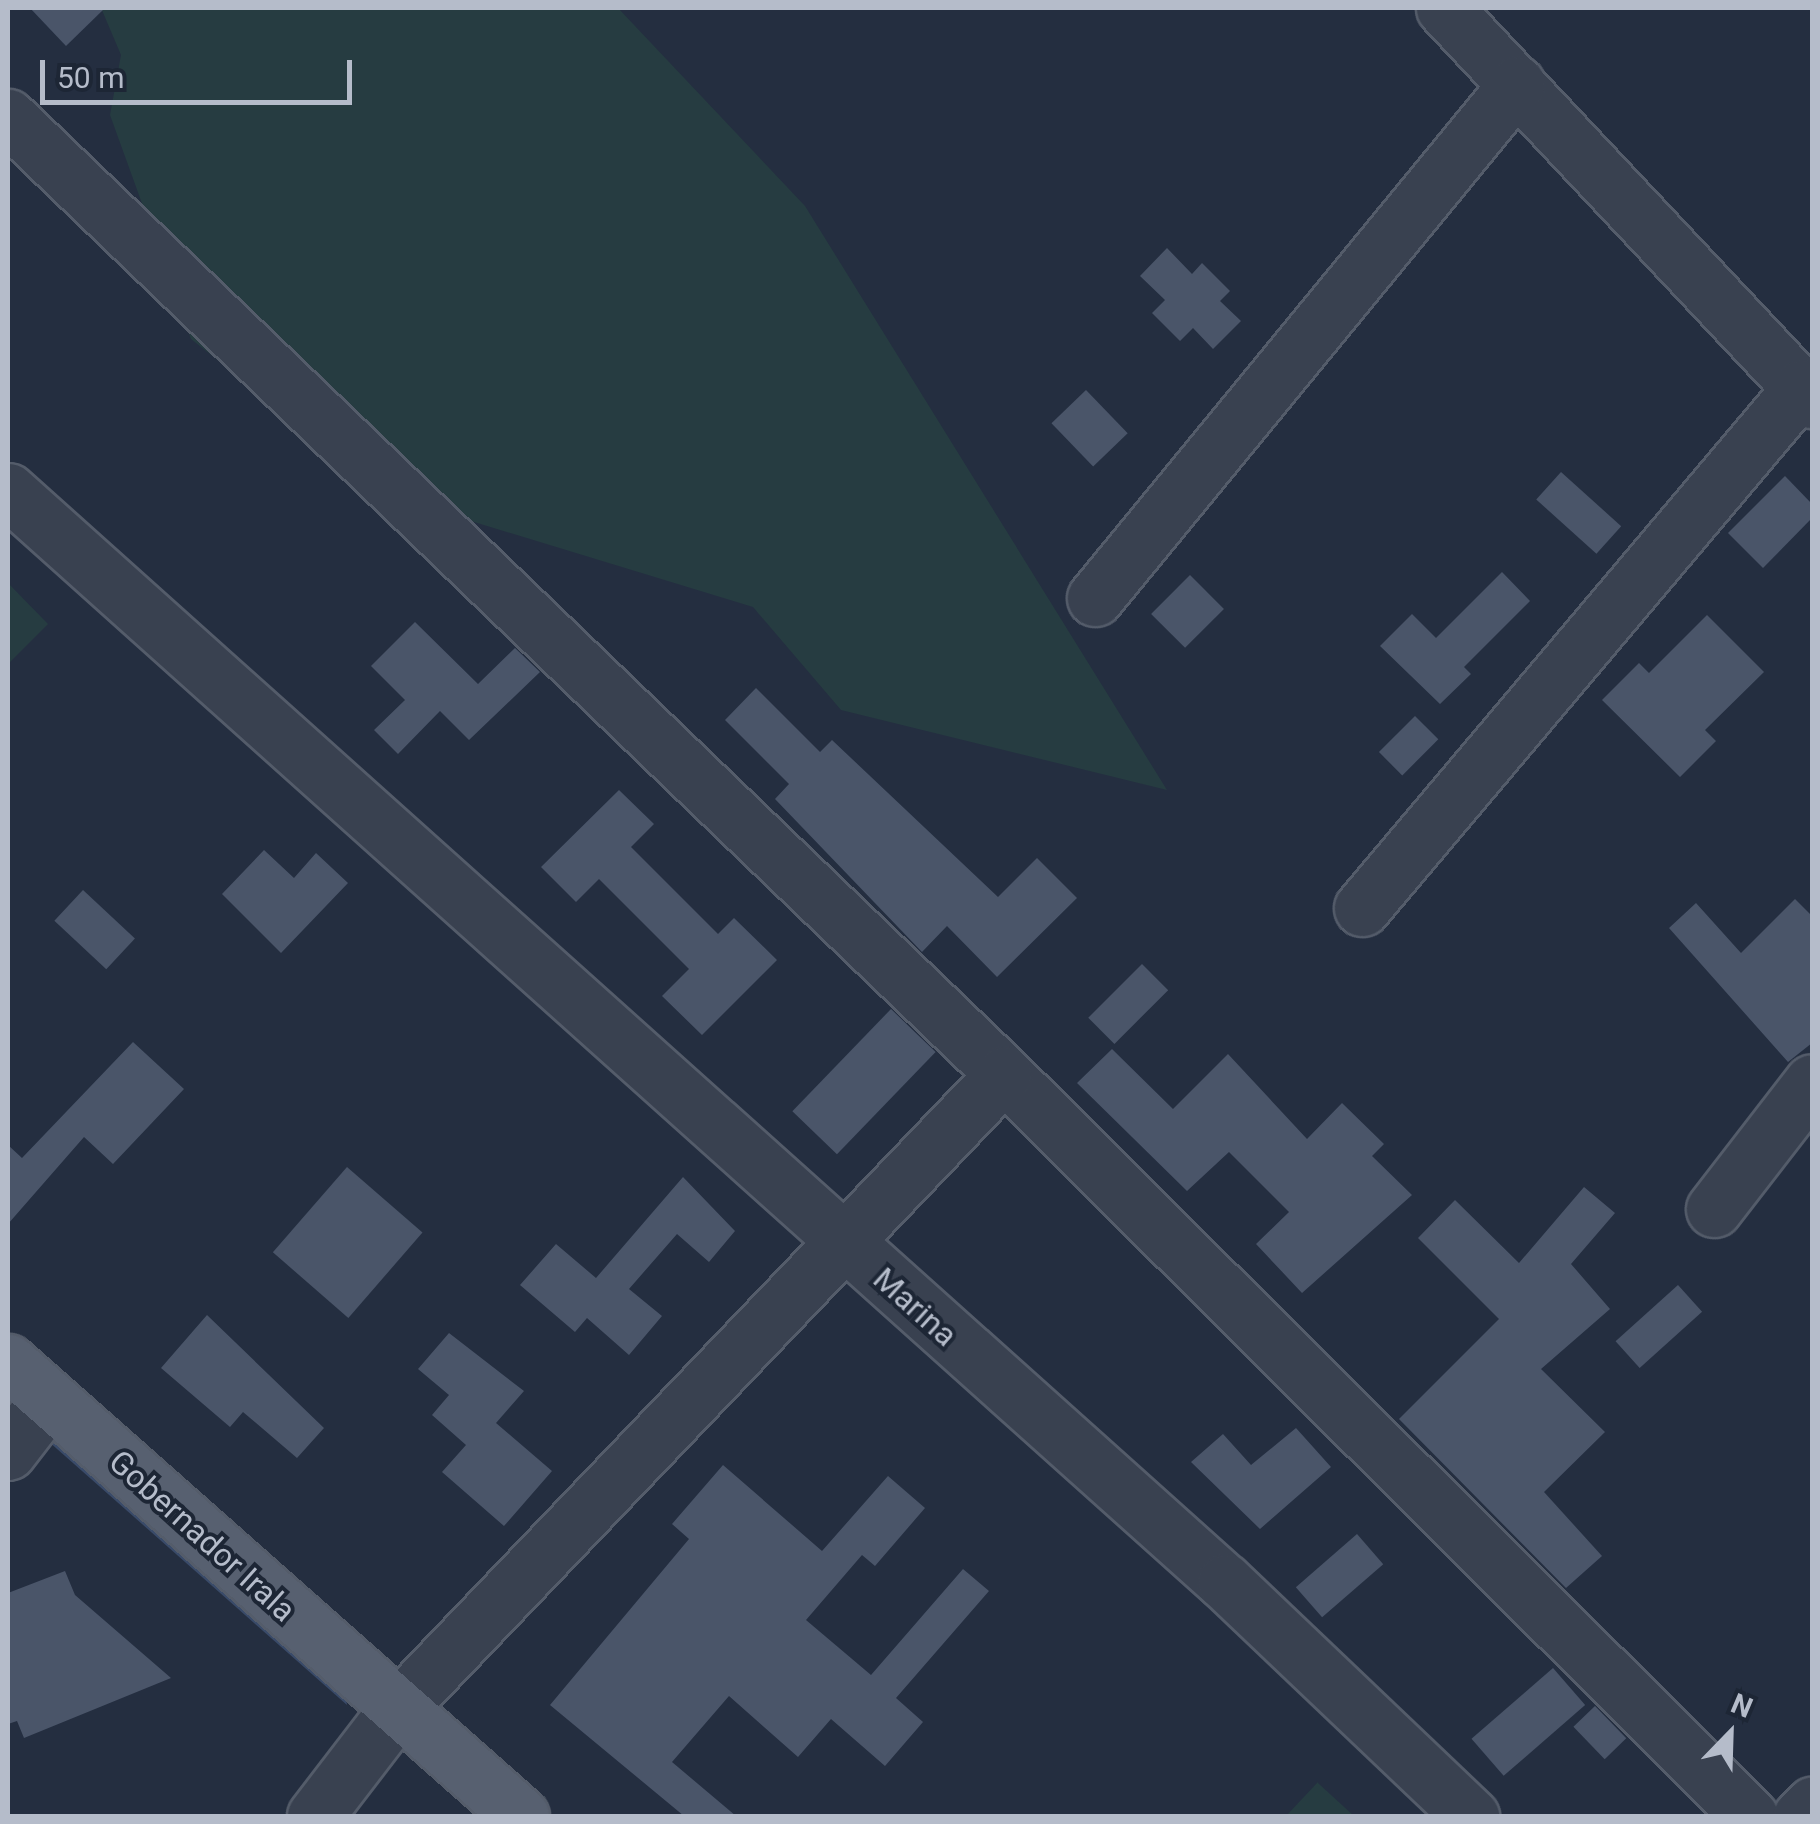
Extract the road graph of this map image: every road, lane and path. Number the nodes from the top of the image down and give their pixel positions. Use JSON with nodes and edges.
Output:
{"nodes":[{"id":1,"x":1469,"y":17,"type":"edge"},
{"id":2,"x":1517,"y":84,"type":"junction"},
{"id":3,"x":8,"y":117,"type":"edge"},
{"id":4,"x":1807,"y":394,"type":"edge"},
{"id":5,"x":8,"y":491,"type":"edge"},
{"id":6,"x":1095,"y":598,"type":"dead end"},
{"id":7,"x":1362,"y":908,"type":"dead end"},
{"id":8,"x":1004,"y":1074,"type":"junction"},
{"id":9,"x":1812,"y":1082,"type":"edge"},
{"id":10,"x":1714,"y":1209,"type":"dead end"},
{"id":11,"x":844,"y":1244,"type":"junction"},
{"id":12,"x":8,"y":1362,"type":"edge"},
{"id":13,"x":48,"y":1400,"type":"junction"},
{"id":14,"x":8,"y":1452,"type":"edge"},
{"id":15,"x":396,"y":1709,"type":"junction"},
{"id":16,"x":1812,"y":1805,"type":"edge"},
{"id":17,"x":315,"y":1816,"type":"edge"},
{"id":18,"x":521,"y":1816,"type":"edge"},
{"id":19,"x":1470,"y":1816,"type":"edge"},
{"id":20,"x":1750,"y":1816,"type":"edge"},
{"id":21,"x":1801,"y":1816,"type":"edge"}],
"edges":[{"from":1,"to":2,"type":"street"},
{"from":2,"to":4,"type":"street"},
{"from":2,"to":6,"type":"street"},
{"from":3,"to":8,"type":"street"},
{"from":4,"to":7,"type":"street"},
{"from":5,"to":11,"type":"street","name":"Marina"},
{"from":8,"to":11,"type":"street"},
{"from":8,"to":20,"type":"street"},
{"from":9,"to":10,"type":"street"},
{"from":11,"to":15,"type":"street"},
{"from":11,"to":19,"type":"street","name":"Marina"},
{"from":12,"to":13,"type":"main road","name":"Gobernador Irala"},
{"from":13,"to":14,"type":"street"},
{"from":13,"to":15,"type":"main road","name":"Gobernador Irala"},
{"from":15,"to":17,"type":"street"},
{"from":15,"to":18,"type":"main road","name":"Gobernador Irala"},
{"from":16,"to":21,"type":"street"}]}
